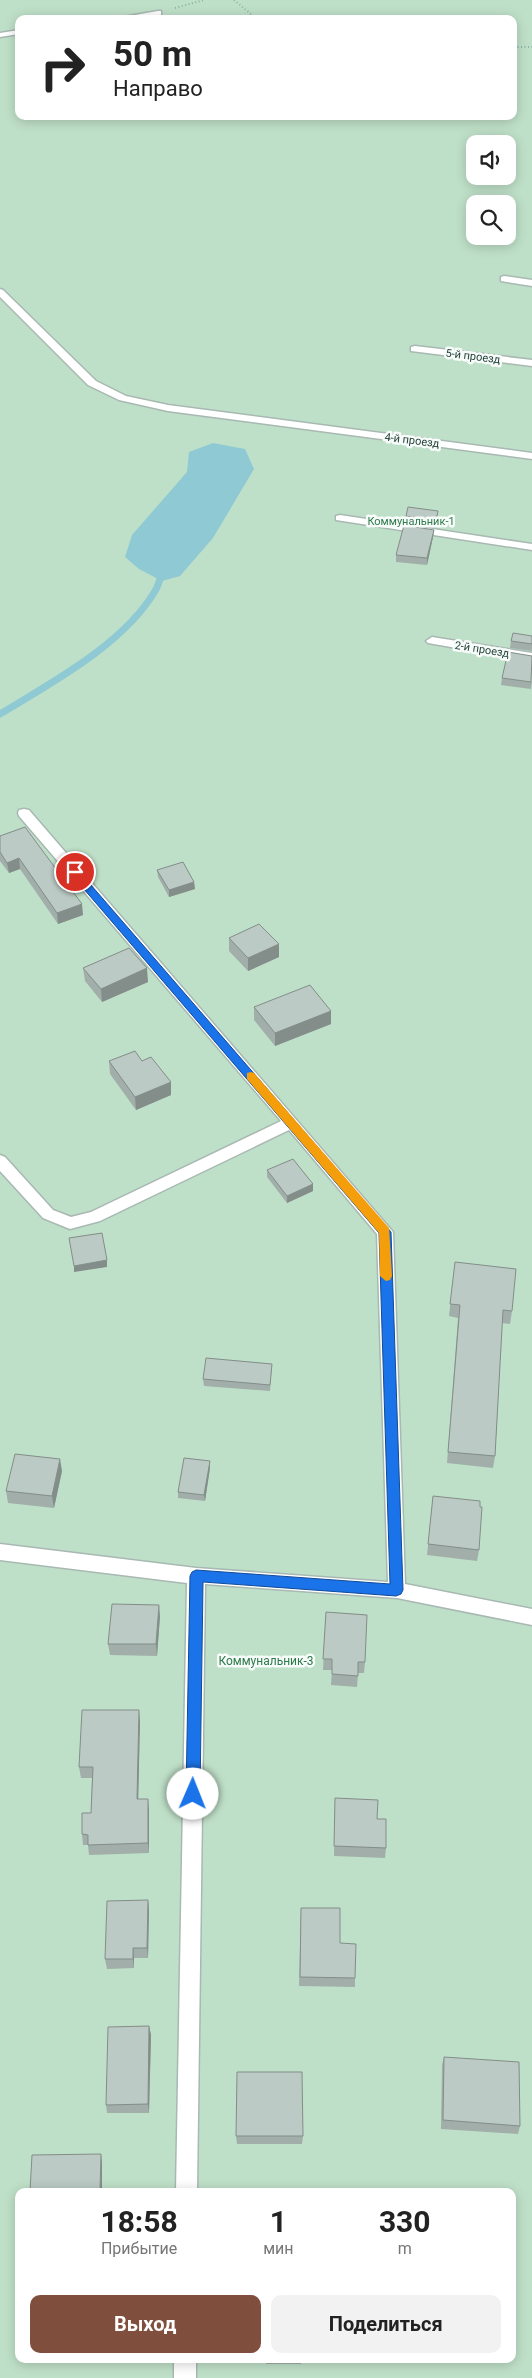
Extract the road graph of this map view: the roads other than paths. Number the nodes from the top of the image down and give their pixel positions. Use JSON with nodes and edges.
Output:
{"nodes":[{"id":1,"x":158,"y":13,"type":"road end"},
{"id":2,"x":144,"y":15,"type":"edge"},
{"id":3,"x":15,"y":33,"type":"edge"},
{"id":4,"x":0,"y":35,"type":"edge"},
{"id":5,"x":504,"y":280,"type":"dead end"},
{"id":6,"x":532,"y":283,"type":"edge"},
{"id":7,"x":0,"y":292,"type":"edge"},
{"id":8,"x":415,"y":349,"type":"dead end"},
{"id":9,"x":532,"y":363,"type":"edge"},
{"id":10,"x":532,"y":456,"type":"edge"},
{"id":11,"x":340,"y":518,"type":"dead end"},
{"id":12,"x":532,"y":547,"type":"edge"},
{"id":13,"x":432,"y":641,"type":"dead end"},
{"id":14,"x":532,"y":656,"type":"edge"},
{"id":15,"x":24,"y":813,"type":"dead end"},
{"id":16,"x":291,"y":1123,"type":"junction"},
{"id":17,"x":0,"y":1161,"type":"edge"},
{"id":18,"x":0,"y":1552,"type":"edge"},
{"id":19,"x":196,"y":1576,"type":"junction"},
{"id":20,"x":396,"y":1590,"type":"junction"},
{"id":21,"x":532,"y":1617,"type":"edge"},
{"id":22,"x":187,"y":2188,"type":"edge"},
{"id":23,"x":185,"y":2363,"type":"edge"},
{"id":24,"x":185,"y":2378,"type":"edge"}],
"edges":[{"from":1,"to":2,"type":"street"},
{"from":3,"to":4,"type":"street"},
{"from":5,"to":6,"type":"street"},
{"from":7,"to":10,"type":"street","name":"4-й проезд"},
{"from":8,"to":9,"type":"street","name":"5-й проезд"},
{"from":11,"to":12,"type":"street"},
{"from":13,"to":14,"type":"street","name":"2-й проезд"},
{"from":15,"to":16,"type":"street"},
{"from":16,"to":17,"type":"street"},
{"from":16,"to":20,"type":"street"},
{"from":18,"to":19,"type":"street"},
{"from":19,"to":20,"type":"street"},
{"from":19,"to":22,"type":"street"},
{"from":20,"to":21,"type":"street"},
{"from":23,"to":24,"type":"street"}]}
